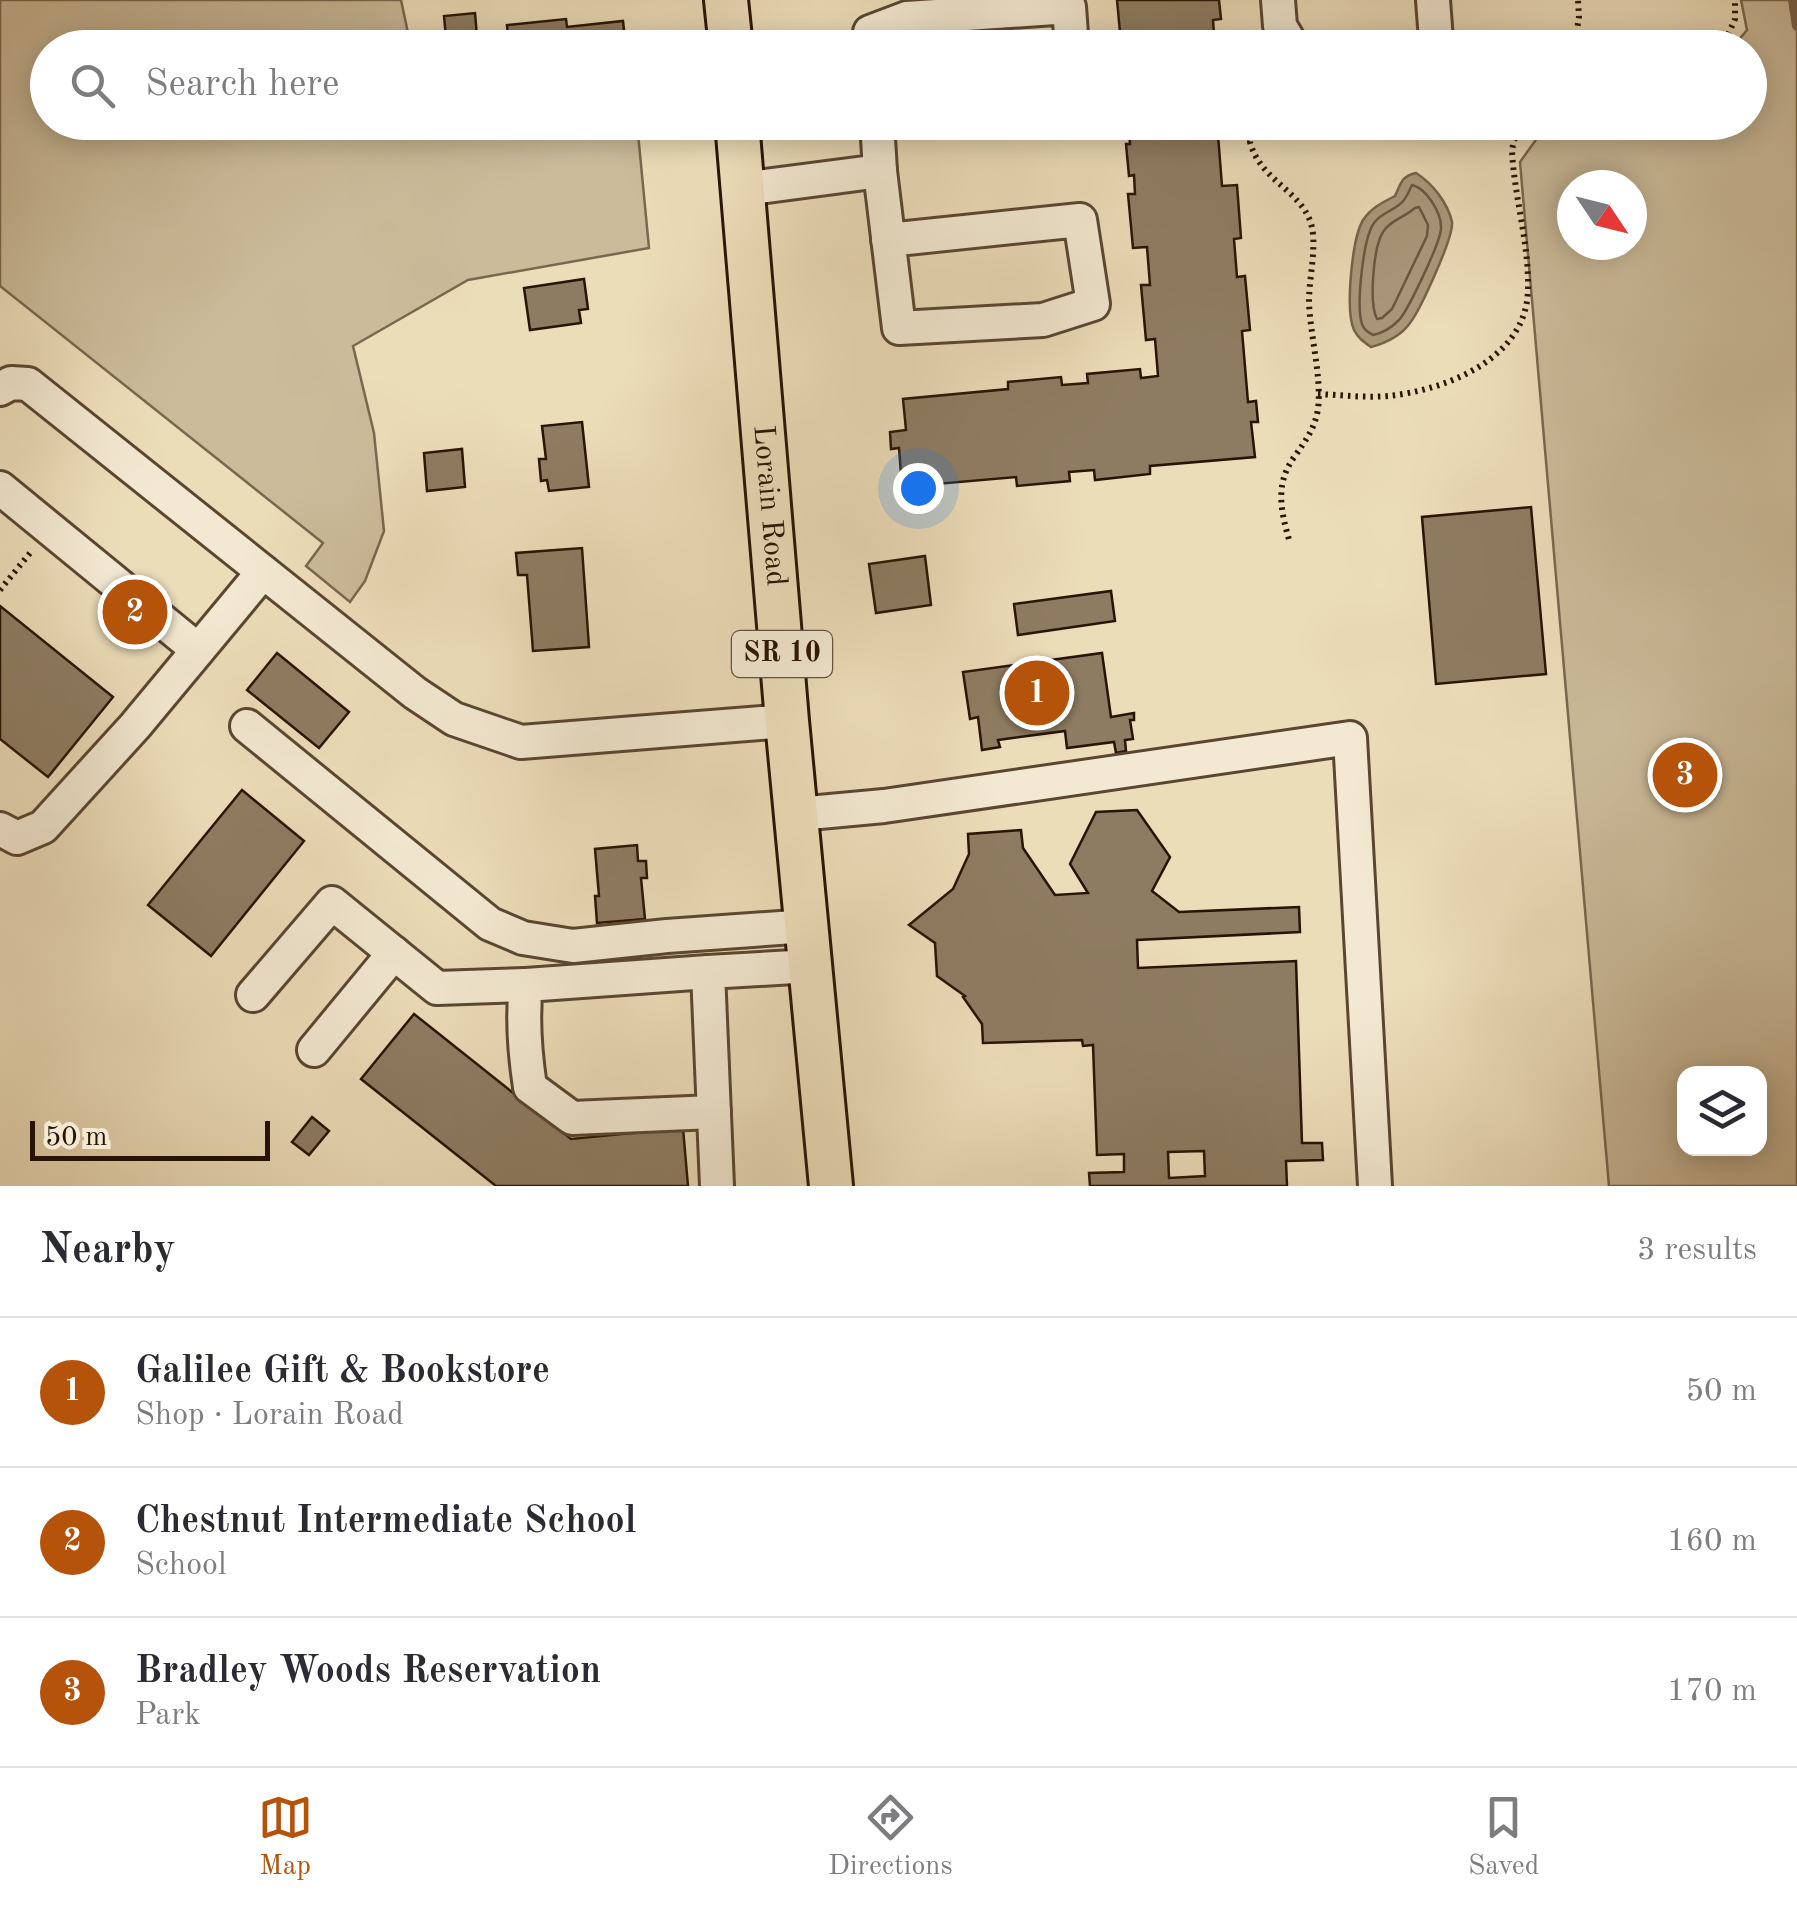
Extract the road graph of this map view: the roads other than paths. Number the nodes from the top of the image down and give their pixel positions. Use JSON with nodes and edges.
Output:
{"nodes":[{"id":1,"x":726,"y":0,"type":"edge"},
{"id":2,"x":1278,"y":0,"type":"edge"},
{"id":3,"x":1433,"y":0,"type":"edge"},
{"id":4,"x":728,"y":30,"type":"edge"},
{"id":5,"x":875,"y":30,"type":"edge"},
{"id":6,"x":1071,"y":30,"type":"edge"},
{"id":7,"x":1282,"y":30,"type":"edge"},
{"id":8,"x":1435,"y":30,"type":"edge"},
{"id":9,"x":739,"y":140,"type":"edge"},
{"id":10,"x":877,"y":140,"type":"edge"},
{"id":11,"x":880,"y":172,"type":"junction"},
{"id":12,"x":743,"y":189,"type":"junction"},
{"id":13,"x":888,"y":240,"type":"junction"},
{"id":14,"x":0,"y":389,"type":"edge"},
{"id":15,"x":0,"y":488,"type":"edge"},
{"id":16,"x":263,"y":572,"type":"junction"},
{"id":17,"x":198,"y":650,"type":"junction"},
{"id":18,"x":788,"y":721,"type":"junction"},
{"id":19,"x":248,"y":726,"type":"dead end"},
{"id":20,"x":798,"y":814,"type":"junction"},
{"id":21,"x":6,"y":842,"type":"edge"},
{"id":22,"x":810,"y":946,"type":"junction"},
{"id":23,"x":394,"y":953,"type":"junction"},
{"id":24,"x":708,"y":972,"type":"junction"},
{"id":25,"x":526,"y":985,"type":"junction"},
{"id":26,"x":253,"y":995,"type":"dead end"},
{"id":27,"x":314,"y":1050,"type":"dead end"},
{"id":28,"x":714,"y":1112,"type":"junction"},
{"id":29,"x":717,"y":1186,"type":"edge"},
{"id":30,"x":831,"y":1186,"type":"edge"},
{"id":31,"x":1375,"y":1186,"type":"edge"}],
"edges":[{"from":1,"to":4,"type":"main road"},
{"from":2,"to":7,"type":"lane"},
{"from":3,"to":8,"type":"lane"},
{"from":5,"to":6,"type":"lane"},
{"from":9,"to":12,"type":"main road","name":"Lorain Road","number":"SR 10"},
{"from":10,"to":11,"type":"lane"},
{"from":11,"to":12,"type":"lane"},
{"from":11,"to":13,"type":"lane"},
{"from":12,"to":18,"type":"main road","name":"Lorain Road","number":"SR 10"},
{"from":13,"to":13,"type":"lane"},
{"from":14,"to":16,"type":"lane"},
{"from":15,"to":17,"type":"lane"},
{"from":16,"to":17,"type":"lane"},
{"from":16,"to":18,"type":"lane"},
{"from":17,"to":21,"type":"lane"},
{"from":18,"to":20,"type":"main road","name":"Lorain Road","number":"SR 10"},
{"from":19,"to":22,"type":"lane"},
{"from":20,"to":22,"type":"main road","name":"Lorain Road","number":"SR 10"},
{"from":20,"to":31,"type":"lane"},
{"from":22,"to":24,"type":"lane"},
{"from":22,"to":30,"type":"main road","name":"Lorain Road","number":"SR 10"},
{"from":23,"to":25,"type":"lane"},
{"from":23,"to":26,"type":"lane"},
{"from":23,"to":27,"type":"lane"},
{"from":24,"to":25,"type":"lane"},
{"from":24,"to":28,"type":"lane"},
{"from":25,"to":28,"type":"lane"},
{"from":28,"to":29,"type":"lane"}]}
